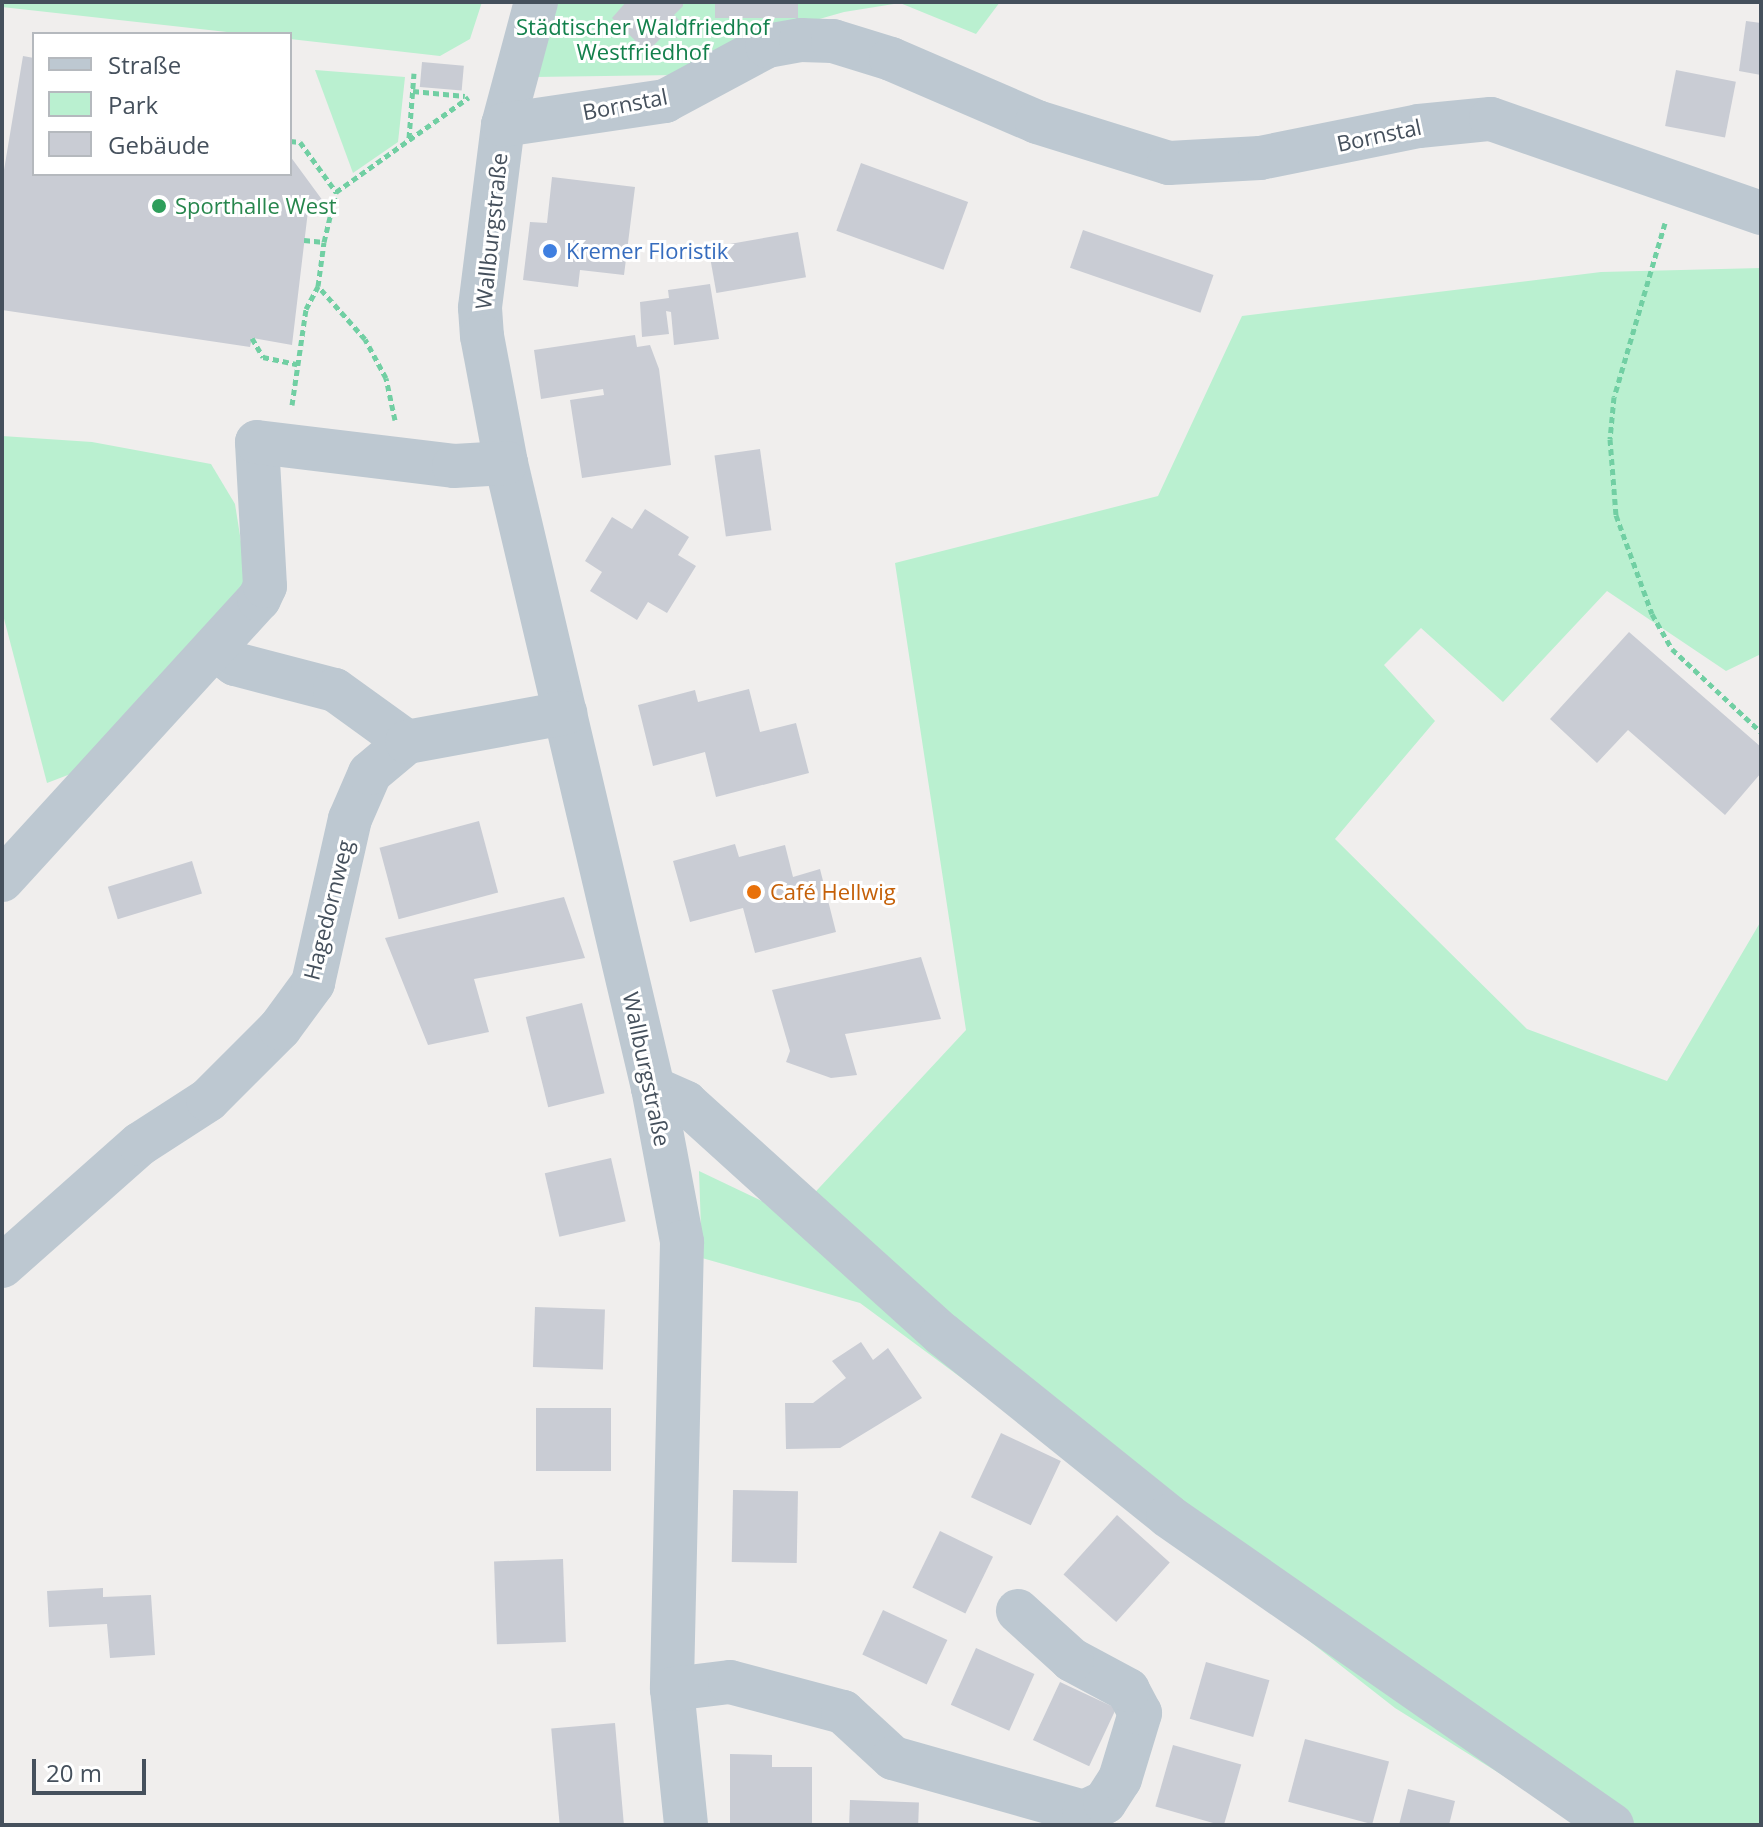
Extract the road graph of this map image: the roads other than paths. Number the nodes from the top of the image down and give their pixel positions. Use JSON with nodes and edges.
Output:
{"nodes":[{"id":1,"x":536,"y":2,"type":"edge"},
{"id":2,"x":506,"y":115,"type":"junction"},
{"id":3,"x":1761,"y":213,"type":"edge"},
{"id":4,"x":506,"y":463,"type":"junction"},
{"id":5,"x":216,"y":650,"type":"junction"},
{"id":6,"x":565,"y":713,"type":"junction"},
{"id":7,"x":407,"y":742,"type":"junction"},
{"id":8,"x":2,"y":880,"type":"edge"},
{"id":9,"x":653,"y":1088,"type":"junction"},
{"id":10,"x":2,"y":1266,"type":"edge"},
{"id":11,"x":1018,"y":1611,"type":"dead end"},
{"id":12,"x":672,"y":1689,"type":"junction"},
{"id":13,"x":686,"y":1825,"type":"edge"},
{"id":14,"x":1612,"y":1825,"type":"edge"}],
"edges":[{"from":1,"to":2,"type":"street","name":"Wallburgstraße"},
{"from":2,"to":3,"type":"street","name":"Bornstal"},
{"from":2,"to":4,"type":"street","name":"Wallburgstraße"},
{"from":4,"to":5,"type":"street"},
{"from":4,"to":6,"type":"street","name":"Wallburgstraße"},
{"from":5,"to":7,"type":"street"},
{"from":5,"to":8,"type":"street"},
{"from":6,"to":7,"type":"street","name":"Hagedornweg"},
{"from":6,"to":9,"type":"street","name":"Wallburgstraße"},
{"from":7,"to":10,"type":"street","name":"Hagedornweg"},
{"from":9,"to":12,"type":"street","name":"Wallburgstraße"},
{"from":9,"to":14,"type":"street"},
{"from":11,"to":12,"type":"street"},
{"from":12,"to":13,"type":"street","name":"Wallburgstraße"}]}
